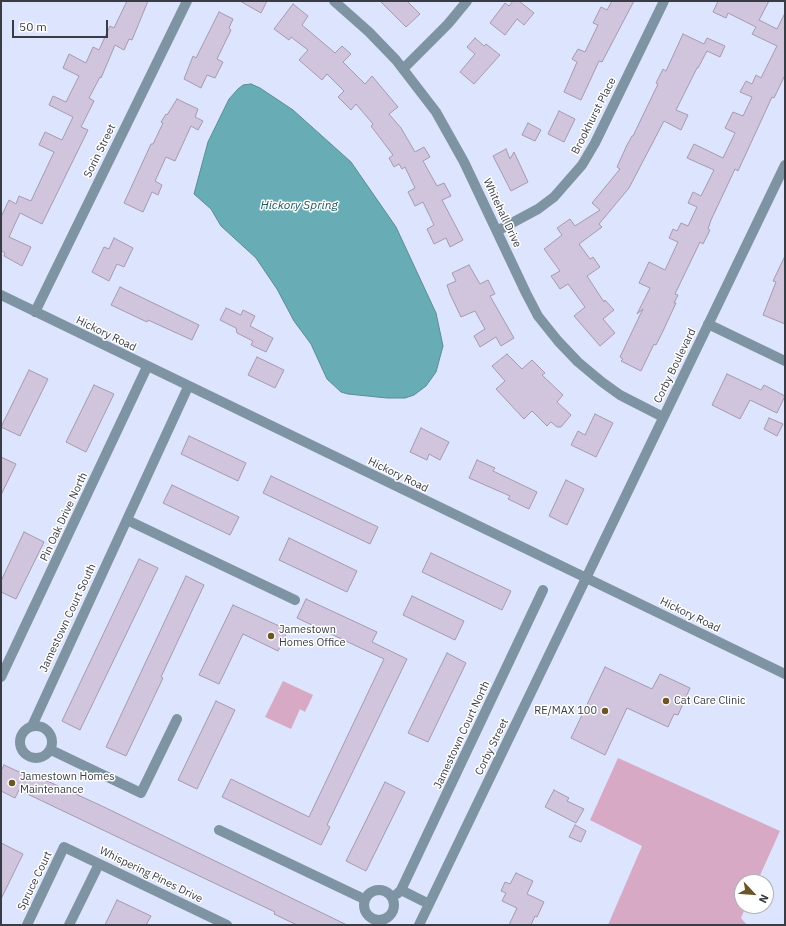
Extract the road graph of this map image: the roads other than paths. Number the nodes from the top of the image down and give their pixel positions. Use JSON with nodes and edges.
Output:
{"nodes":[{"id":1,"x":187,"y":1,"type":"edge"},
{"id":2,"x":334,"y":1,"type":"edge"},
{"id":3,"x":467,"y":1,"type":"edge"},
{"id":4,"x":664,"y":1,"type":"edge"},
{"id":5,"x":403,"y":69,"type":"junction"},
{"id":6,"x":785,"y":165,"type":"edge"},
{"id":7,"x":497,"y":231,"type":"junction"},
{"id":8,"x":1,"y":295,"type":"edge"},
{"id":9,"x":35,"y":312,"type":"junction"},
{"id":10,"x":708,"y":324,"type":"junction"},
{"id":11,"x":785,"y":361,"type":"edge"},
{"id":12,"x":147,"y":367,"type":"junction"},
{"id":13,"x":188,"y":387,"type":"junction"},
{"id":14,"x":663,"y":417,"type":"junction"},
{"id":15,"x":127,"y":520,"type":"junction"},
{"id":16,"x":586,"y":579,"type":"junction"},
{"id":17,"x":543,"y":590,"type":"dead end"},
{"id":18,"x":295,"y":600,"type":"dead end"},
{"id":19,"x":785,"y":674,"type":"edge"},
{"id":20,"x":1,"y":677,"type":"edge"},
{"id":21,"x":176,"y":719,"type":"dead end"},
{"id":22,"x":32,"y":726,"type":"junction"},
{"id":23,"x":51,"y":750,"type":"junction"},
{"id":24,"x":219,"y":830,"type":"dead end"},
{"id":25,"x":64,"y":847,"type":"joint"},
{"id":26,"x":99,"y":864,"type":"junction"},
{"id":27,"x":401,"y":890,"type":"junction"},
{"id":28,"x":393,"y":898,"type":"junction"},
{"id":29,"x":364,"y":899,"type":"junction"},
{"id":30,"x":429,"y":904,"type":"junction"},
{"id":31,"x":27,"y":925,"type":"edge"},
{"id":32,"x":69,"y":925,"type":"edge"},
{"id":33,"x":227,"y":925,"type":"edge"},
{"id":34,"x":419,"y":925,"type":"edge"}],
"edges":[{"from":1,"to":9,"type":"street","name":"Sorin Street"},
{"from":2,"to":5,"type":"street","name":"Whitehall Drive"},
{"from":3,"to":5,"type":"street"},
{"from":4,"to":7,"type":"street","name":"Brookhurst Place"},
{"from":5,"to":7,"type":"street","name":"Whitehall Drive"},
{"from":6,"to":10,"type":"street","name":"Corby Boulevard"},
{"from":7,"to":14,"type":"street","name":"Whitehall Drive"},
{"from":8,"to":9,"type":"street","name":"Hickory Road"},
{"from":9,"to":12,"type":"street","name":"Hickory Road"},
{"from":10,"to":11,"type":"street"},
{"from":10,"to":14,"type":"street","name":"Corby Boulevard"},
{"from":12,"to":13,"type":"street","name":"Hickory Road"},
{"from":12,"to":20,"type":"street","name":"Pin Oak Drive North"},
{"from":13,"to":15,"type":"street","name":"Jamestown Court South"},
{"from":13,"to":16,"type":"street","name":"Hickory Road"},
{"from":14,"to":16,"type":"street","name":"Corby Boulevard"},
{"from":15,"to":18,"type":"street"},
{"from":15,"to":22,"type":"street","name":"Jamestown Court South"},
{"from":16,"to":19,"type":"street","name":"Hickory Road"},
{"from":16,"to":30,"type":"street","name":"Corby Street"},
{"from":17,"to":27,"type":"street","name":"Jamestown Court North"},
{"from":21,"to":23,"type":"street"},
{"from":22,"to":23,"type":"street"},
{"from":22,"to":23,"type":"street","name":"Jamestown Court South"},
{"from":24,"to":29,"type":"street"},
{"from":25,"to":26,"type":"street","name":"Whispering Pines Drive"},
{"from":25,"to":31,"type":"street","name":"Spruce Court"},
{"from":26,"to":32,"type":"street"},
{"from":26,"to":33,"type":"street","name":"Whispering Pines Drive"},
{"from":27,"to":28,"type":"street","name":"Jamestown Court North"},
{"from":27,"to":30,"type":"street"},
{"from":28,"to":29,"type":"street"},
{"from":28,"to":29,"type":"street","name":"Jamestown Court North"},
{"from":30,"to":34,"type":"street","name":"Corby Street"}]}
